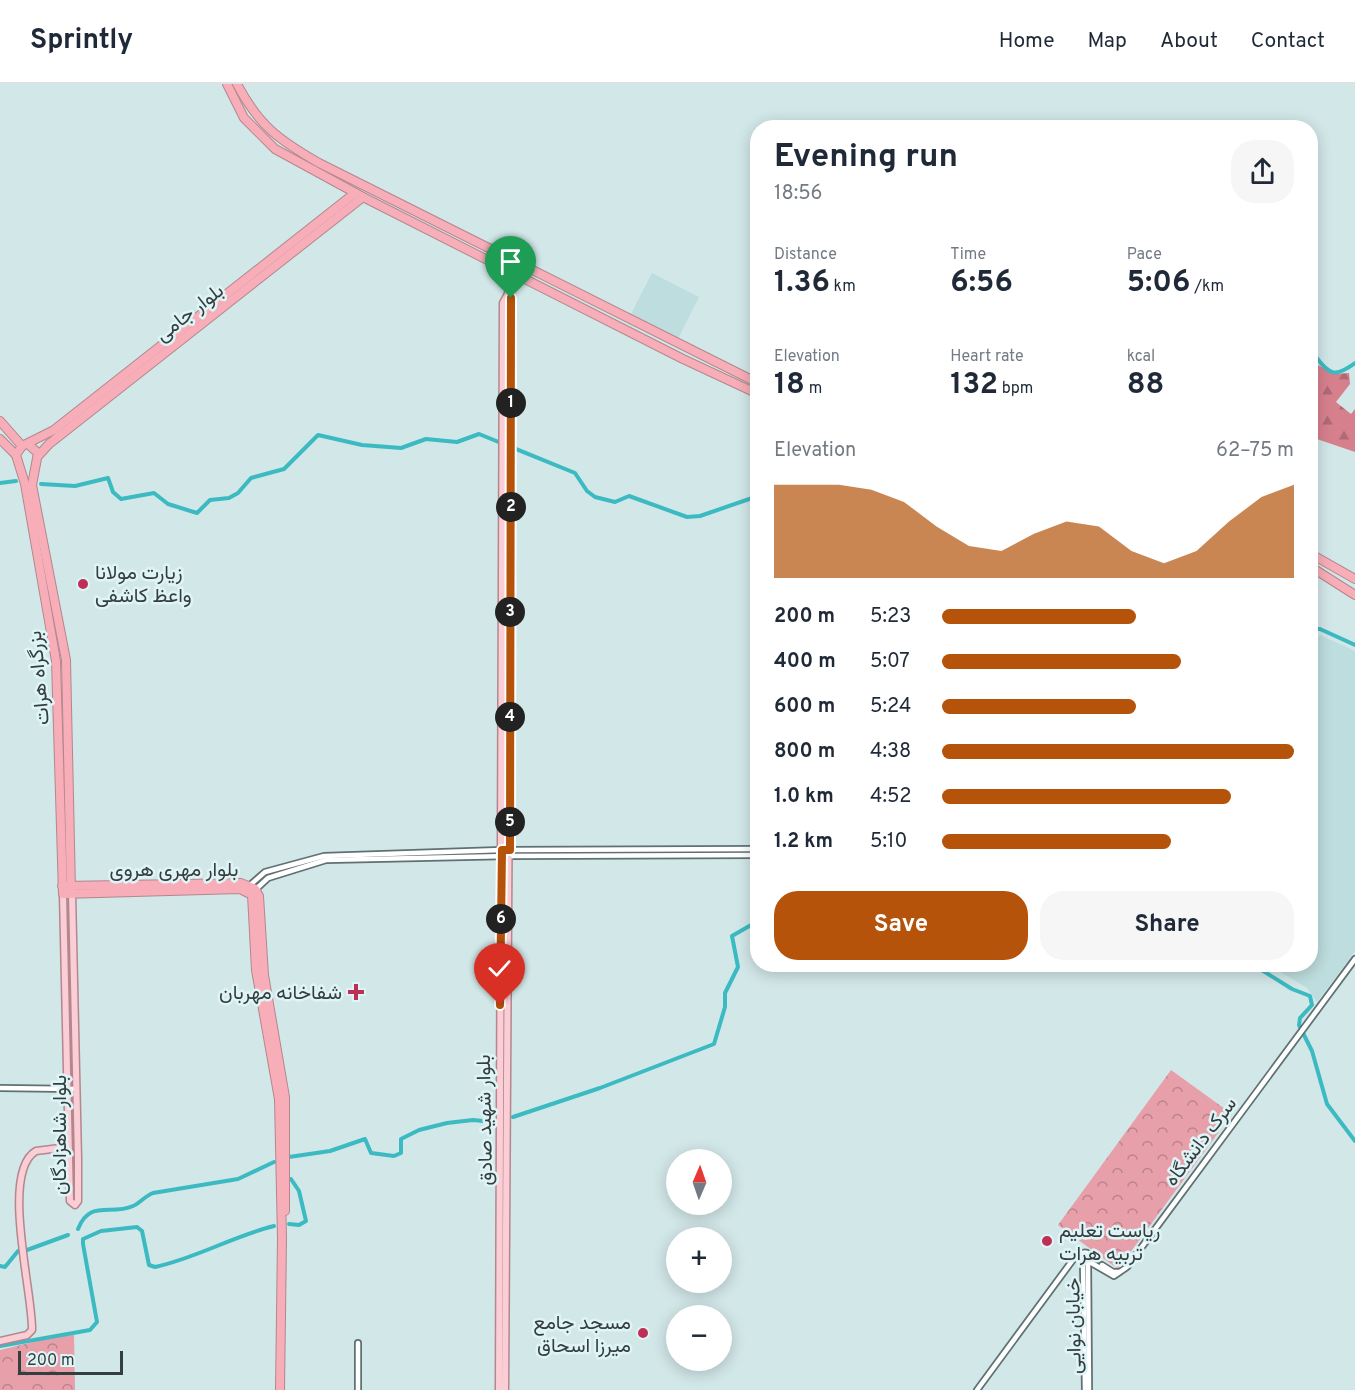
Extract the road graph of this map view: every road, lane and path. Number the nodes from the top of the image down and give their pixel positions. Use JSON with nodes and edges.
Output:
{"nodes":[{"id":1,"x":227,"y":84,"type":"edge"},
{"id":2,"x":237,"y":84,"type":"edge"},
{"id":3,"x":355,"y":193,"type":"junction"},
{"id":4,"x":363,"y":197,"type":"junction"},
{"id":5,"x":527,"y":266,"type":"junction"},
{"id":6,"x":518,"y":276,"type":"junction"},
{"id":7,"x":508,"y":293,"type":"junction"},
{"id":8,"x":750,"y":378,"type":"edge"},
{"id":9,"x":750,"y":390,"type":"edge"},
{"id":10,"x":0,"y":421,"type":"edge"},
{"id":11,"x":0,"y":439,"type":"edge"},
{"id":12,"x":26,"y":446,"type":"junction"},
{"id":13,"x":38,"y":456,"type":"junction"},
{"id":14,"x":17,"y":459,"type":"junction"},
{"id":15,"x":35,"y":465,"type":"junction"},
{"id":16,"x":1318,"y":558,"type":"edge"},
{"id":17,"x":1318,"y":571,"type":"edge"},
{"id":18,"x":1354,"y":578,"type":"edge"},
{"id":19,"x":1355,"y":595,"type":"edge"},
{"id":20,"x":62,"y":721,"type":"junction"},
{"id":21,"x":750,"y":849,"type":"edge"},
{"id":22,"x":502,"y":853,"type":"junction"},
{"id":23,"x":509,"y":853,"type":"junction"},
{"id":24,"x":750,"y":855,"type":"edge"},
{"id":25,"x":67,"y":890,"type":"junction"},
{"id":26,"x":251,"y":890,"type":"junction"},
{"id":27,"x":1355,"y":959,"type":"edge"},
{"id":28,"x":0,"y":1088,"type":"edge"},
{"id":29,"x":67,"y":1089,"type":"junction"},
{"id":30,"x":76,"y":1089,"type":"junction"},
{"id":31,"x":68,"y":1147,"type":"junction"},
{"id":32,"x":1086,"y":1259,"type":"junction"},
{"id":33,"x":1100,"y":1266,"type":"junction"},
{"id":34,"x":1122,"y":1272,"type":"junction"},
{"id":35,"x":1087,"y":1274,"type":"junction"},
{"id":36,"x":0,"y":1341,"type":"edge"},
{"id":37,"x":358,"y":1343,"type":"dead end"},
{"id":38,"x":280,"y":1390,"type":"edge"},
{"id":39,"x":358,"y":1390,"type":"edge"},
{"id":40,"x":499,"y":1390,"type":"edge"},
{"id":41,"x":505,"y":1390,"type":"edge"},
{"id":42,"x":977,"y":1390,"type":"edge"},
{"id":43,"x":1087,"y":1390,"type":"edge"}],
"edges":[{"from":1,"to":3,"type":"highway"},
{"from":2,"to":5,"type":"highway"},
{"from":3,"to":4,"type":"highway"},
{"from":3,"to":12,"type":"highway","name":"بلوار جامی"},
{"from":4,"to":6,"type":"highway"},
{"from":4,"to":13,"type":"highway","name":"بلوار جامی"},
{"from":5,"to":6,"type":"main road"},
{"from":5,"to":8,"type":"highway"},
{"from":6,"to":7,"type":"main road"},
{"from":6,"to":9,"type":"highway"},
{"from":7,"to":22,"type":"main road","name":"بلوار شهید صادق"},
{"from":7,"to":23,"type":"main road","name":"بلوار شهید صادق"},
{"from":10,"to":12,"type":"highway"},
{"from":11,"to":14,"type":"highway"},
{"from":12,"to":13,"type":"highway"},
{"from":12,"to":14,"type":"highway"},
{"from":13,"to":15,"type":"highway"},
{"from":14,"to":15,"type":"highway"},
{"from":14,"to":20,"type":"highway","name":"بزرگراه هرات"},
{"from":15,"to":20,"type":"highway","name":"بزرگراه هرات"},
{"from":16,"to":18,"type":"highway"},
{"from":17,"to":19,"type":"highway"},
{"from":20,"to":25,"type":"highway","name":"بزرگراه هرات"},
{"from":21,"to":23,"type":"street"},
{"from":22,"to":23,"type":"street"},
{"from":22,"to":26,"type":"street"},
{"from":22,"to":40,"type":"main road","name":"بلوار شهید صادق"},
{"from":23,"to":24,"type":"street"},
{"from":23,"to":41,"type":"main road","name":"بلوار شهید صادق"},
{"from":25,"to":26,"type":"highway","name":"بلوار مهری هروی"},
{"from":25,"to":29,"type":"main road","name":"بلوار شاهزادگان"},
{"from":25,"to":30,"type":"main road","name":"بلوار شاهزادگان"},
{"from":26,"to":38,"type":"highway","name":"بلوار مهری هروی"},
{"from":27,"to":34,"type":"street","name":"سرک دانشگاه"},
{"from":28,"to":29,"type":"street"},
{"from":29,"to":30,"type":"street"},
{"from":29,"to":31,"type":"main road","name":"بلوار شاهزادگان"},
{"from":30,"to":31,"type":"main road","name":"بلوار شاهزادگان"},
{"from":31,"to":36,"type":"main road"},
{"from":32,"to":33,"type":"street"},
{"from":32,"to":34,"type":"street"},
{"from":32,"to":35,"type":"street","name":"خیابان نوایی"},
{"from":32,"to":42,"type":"street"},
{"from":32,"to":43,"type":"street","name":"خیابان نوایی"},
{"from":33,"to":34,"type":"street"},
{"from":33,"to":35,"type":"street"},
{"from":35,"to":43,"type":"street","name":"خیابان نوایی"},
{"from":37,"to":39,"type":"street"}]}
